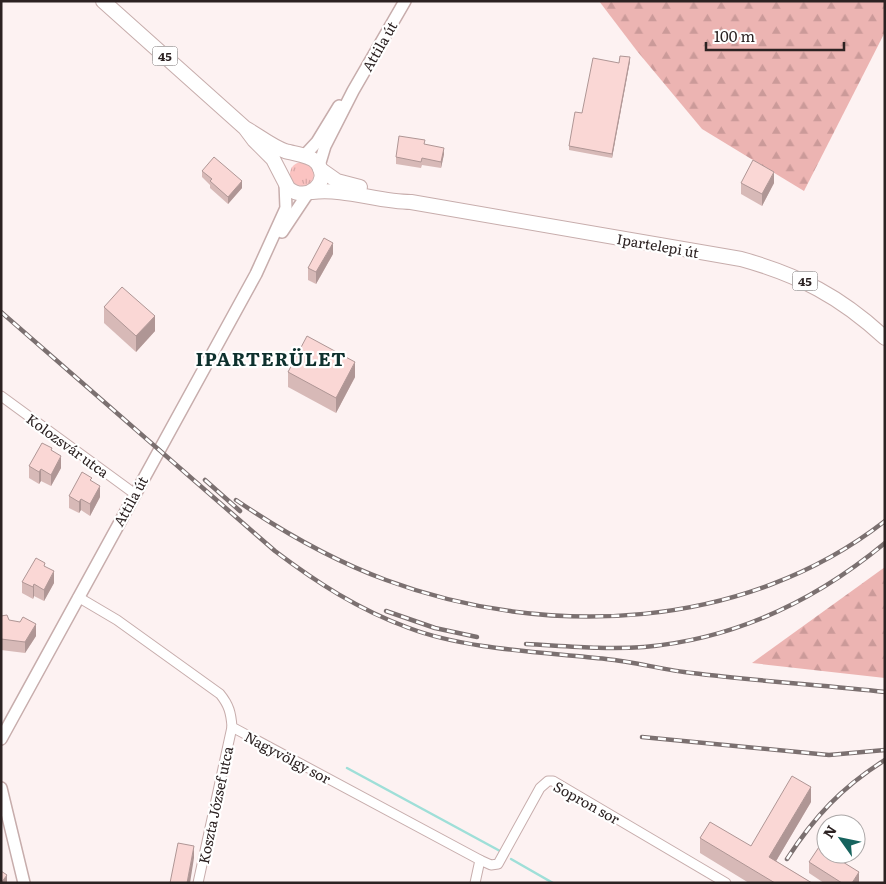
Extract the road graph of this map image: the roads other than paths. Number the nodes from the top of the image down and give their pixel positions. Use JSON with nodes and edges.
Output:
{"nodes":[{"id":1,"x":103,"y":1,"type":"edge"},
{"id":2,"x":404,"y":1,"type":"edge"},
{"id":3,"x":353,"y":90,"type":"junction"},
{"id":4,"x":245,"y":128,"type":"junction"},
{"id":5,"x":302,"y":156,"type":"junction"},
{"id":6,"x":320,"y":168,"type":"junction"},
{"id":7,"x":284,"y":181,"type":"junction"},
{"id":8,"x":310,"y":192,"type":"junction"},
{"id":9,"x":411,"y":202,"type":"junction"},
{"id":10,"x":256,"y":274,"type":"junction"},
{"id":11,"x":885,"y":338,"type":"edge"},
{"id":12,"x":1,"y":396,"type":"edge"},
{"id":13,"x":135,"y":494,"type":"junction"},
{"id":14,"x":78,"y":597,"type":"junction"},
{"id":15,"x":232,"y":727,"type":"junction"},
{"id":16,"x":3,"y":734,"type":"edge"},
{"id":17,"x":1,"y":788,"type":"edge"},
{"id":18,"x":480,"y":860,"type":"junction"},
{"id":19,"x":24,"y":883,"type":"edge"},
{"id":20,"x":198,"y":883,"type":"edge"},
{"id":21,"x":475,"y":883,"type":"edge"},
{"id":22,"x":726,"y":883,"type":"edge"}],
"edges":[{"from":1,"to":4,"type":"main road","number":"45"},
{"from":2,"to":3,"type":"main road","name":"Attila út"},
{"from":3,"to":5,"type":"main road","name":"Attila út"},
{"from":3,"to":6,"type":"main road","name":"Attila út"},
{"from":4,"to":5,"type":"main road","number":"45"},
{"from":4,"to":7,"type":"main road","number":"45"},
{"from":5,"to":6,"type":"main road","number":"45"},
{"from":5,"to":7,"type":"main road"},
{"from":6,"to":8,"type":"main road"},
{"from":6,"to":9,"type":"main road","number":"45"},
{"from":7,"to":8,"type":"main road","number":"45"},
{"from":7,"to":10,"type":"main road","name":"Attila út"},
{"from":8,"to":9,"type":"main road","number":"45"},
{"from":8,"to":10,"type":"main road","name":"Attila út"},
{"from":9,"to":11,"type":"main road","name":"Ipartelepi út","number":"45"},
{"from":10,"to":13,"type":"main road","name":"Attila út"},
{"from":12,"to":13,"type":"street","name":"Kolozsvár utca"},
{"from":13,"to":14,"type":"main road","name":"Attila út"},
{"from":14,"to":15,"type":"street","name":"Nagyvölgy sor"},
{"from":14,"to":16,"type":"main road","name":"Attila út"},
{"from":15,"to":18,"type":"street","name":"Nagyvölgy sor"},
{"from":15,"to":20,"type":"street","name":"Koszta József utca"},
{"from":17,"to":19,"type":"main road"},
{"from":18,"to":21,"type":"street"},
{"from":18,"to":22,"type":"street","name":"Sopron sor"}]}
